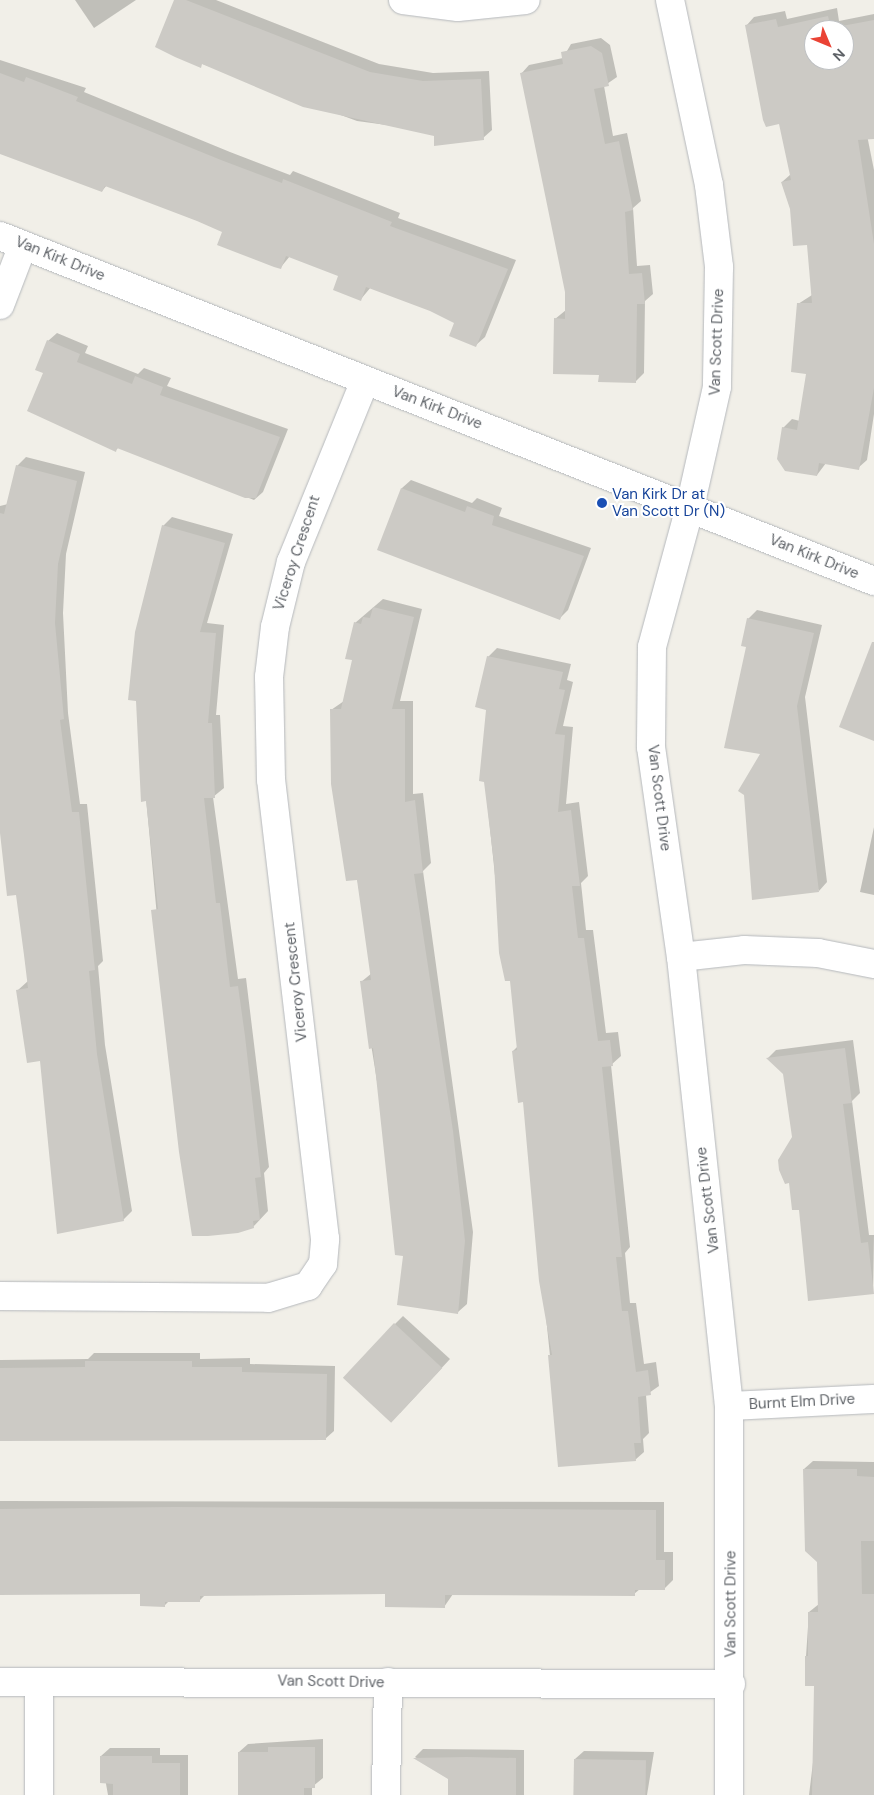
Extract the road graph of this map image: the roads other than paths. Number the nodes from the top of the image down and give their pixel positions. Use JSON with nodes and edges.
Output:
{"nodes":[{"id":1,"x":403,"y":0,"type":"edge"},
{"id":2,"x":526,"y":0,"type":"edge"},
{"id":3,"x":670,"y":0,"type":"edge"},
{"id":4,"x":12,"y":240,"type":"edge"},
{"id":5,"x":0,"y":306,"type":"edge"},
{"id":6,"x":365,"y":381,"type":"junction"},
{"id":7,"x":690,"y":507,"type":"junction"},
{"id":8,"x":874,"y":581,"type":"edge"},
{"id":9,"x":681,"y":957,"type":"junction"},
{"id":10,"x":874,"y":964,"type":"edge"},
{"id":11,"x":0,"y":1296,"type":"edge"},
{"id":12,"x":874,"y":1399,"type":"edge"},
{"id":13,"x":729,"y":1406,"type":"junction"},
{"id":14,"x":0,"y":1682,"type":"edge"},
{"id":15,"x":39,"y":1682,"type":"junction"},
{"id":16,"x":388,"y":1682,"type":"junction"},
{"id":17,"x":731,"y":1684,"type":"junction"},
{"id":18,"x":39,"y":1795,"type":"edge"},
{"id":19,"x":386,"y":1795,"type":"edge"},
{"id":20,"x":729,"y":1795,"type":"edge"}],
"edges":[{"from":1,"to":2,"type":"street"},
{"from":3,"to":7,"type":"street","name":"Van Scott Drive"},
{"from":4,"to":5,"type":"street"},
{"from":4,"to":6,"type":"street","name":"Van Kirk Drive"},
{"from":6,"to":7,"type":"street","name":"Van Kirk Drive"},
{"from":6,"to":11,"type":"street","name":"Viceroy Crescent"},
{"from":7,"to":8,"type":"street","name":"Van Kirk Drive"},
{"from":7,"to":9,"type":"street","name":"Van Scott Drive"},
{"from":9,"to":10,"type":"street"},
{"from":9,"to":13,"type":"street","name":"Van Scott Drive"},
{"from":12,"to":13,"type":"street","name":"Burnt Elm Drive"},
{"from":13,"to":17,"type":"street","name":"Van Scott Drive"},
{"from":14,"to":15,"type":"street","name":"Van Scott Drive"},
{"from":15,"to":16,"type":"street","name":"Van Scott Drive"},
{"from":15,"to":18,"type":"street"},
{"from":16,"to":17,"type":"street","name":"Van Scott Drive"},
{"from":16,"to":19,"type":"street"},
{"from":17,"to":20,"type":"street"}]}
